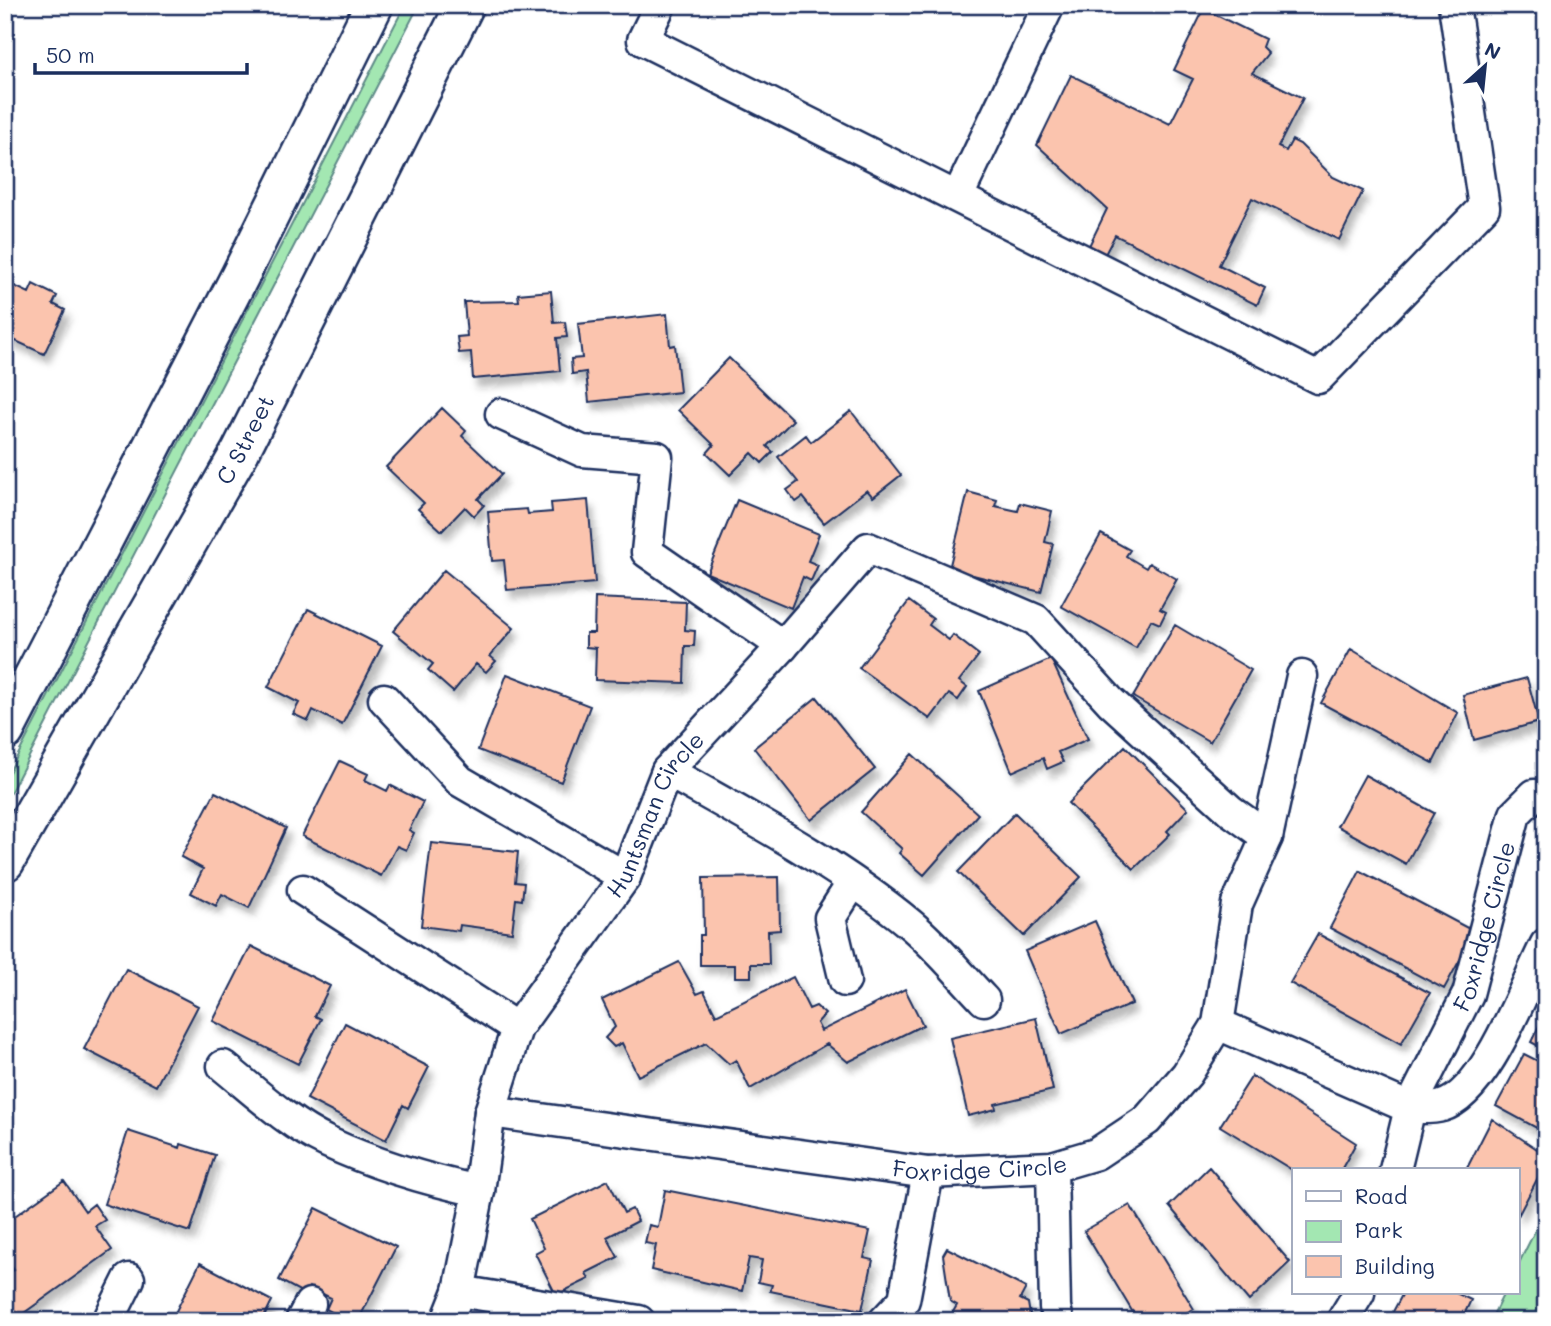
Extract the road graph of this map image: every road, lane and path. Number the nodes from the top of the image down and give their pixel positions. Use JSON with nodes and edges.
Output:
{"nodes":[{"id":1,"x":374,"y":5,"type":"edge"},
{"id":2,"x":465,"y":5,"type":"edge"},
{"id":3,"x":660,"y":5,"type":"edge"},
{"id":4,"x":1049,"y":5,"type":"edge"},
{"id":5,"x":1454,"y":5,"type":"edge"},
{"id":6,"x":958,"y":196,"type":"junction"},
{"id":7,"x":501,"y":414,"type":"dead end"},
{"id":8,"x":783,"y":646,"type":"junction"},
{"id":9,"x":1303,"y":676,"type":"dead end"},
{"id":10,"x":384,"y":699,"type":"dead end"},
{"id":11,"x":5,"y":731,"type":"edge"},
{"id":12,"x":667,"y":771,"type":"junction"},
{"id":13,"x":1546,"y":795,"type":"edge"},
{"id":14,"x":1267,"y":837,"type":"junction"},
{"id":15,"x":5,"y":862,"type":"edge"},
{"id":16,"x":625,"y":877,"type":"junction"},
{"id":17,"x":853,"y":882,"type":"junction"},
{"id":18,"x":303,"y":890,"type":"dead end"},
{"id":19,"x":1546,"y":944,"type":"edge"},
{"id":20,"x":845,"y":981,"type":"dead end"},
{"id":21,"x":984,"y":1000,"type":"dead end"},
{"id":22,"x":1218,"y":1024,"type":"junction"},
{"id":23,"x":517,"y":1028,"type":"junction"},
{"id":24,"x":223,"y":1066,"type":"dead end"},
{"id":25,"x":1410,"y":1108,"type":"junction"},
{"id":26,"x":490,"y":1112,"type":"junction"},
{"id":27,"x":1052,"y":1167,"type":"junction"},
{"id":28,"x":1395,"y":1168,"type":"edge"},
{"id":29,"x":928,"y":1173,"type":"junction"},
{"id":30,"x":479,"y":1191,"type":"junction"},
{"id":31,"x":130,"y":1279,"type":"dead end"},
{"id":32,"x":459,"y":1291,"type":"junction"},
{"id":33,"x":1358,"y":1294,"type":"edge"},
{"id":34,"x":533,"y":1312,"type":"edge"},
{"id":35,"x":107,"y":1321,"type":"edge"},
{"id":36,"x":447,"y":1321,"type":"edge"},
{"id":37,"x":639,"y":1321,"type":"edge"},
{"id":38,"x":884,"y":1321,"type":"edge"},
{"id":39,"x":1058,"y":1321,"type":"edge"},
{"id":40,"x":1342,"y":1321,"type":"edge"}],
"edges":[{"from":1,"to":11,"type":"main road"},
{"from":2,"to":15,"type":"main road","name":"C Street"},
{"from":3,"to":6,"type":"street"},
{"from":4,"to":6,"type":"street"},
{"from":5,"to":6,"type":"street"},
{"from":7,"to":8,"type":"street"},
{"from":8,"to":12,"type":"street","name":"Huntsman Circle"},
{"from":8,"to":14,"type":"street","name":"Huntsman Circle"},
{"from":9,"to":14,"type":"street","name":"Foxridge Circle"},
{"from":10,"to":16,"type":"street"},
{"from":12,"to":16,"type":"street","name":"Huntsman Circle"},
{"from":12,"to":17,"type":"street"},
{"from":13,"to":25,"type":"street","name":"Foxridge Circle"},
{"from":14,"to":22,"type":"street","name":"Foxridge Circle"},
{"from":16,"to":23,"type":"street","name":"Huntsman Circle"},
{"from":17,"to":20,"type":"street"},
{"from":17,"to":21,"type":"street"},
{"from":18,"to":23,"type":"street"},
{"from":19,"to":25,"type":"street"},
{"from":22,"to":25,"type":"street"},
{"from":22,"to":27,"type":"street","name":"Foxridge Circle"},
{"from":23,"to":26,"type":"street","name":"Huntsman Circle"},
{"from":24,"to":30,"type":"street"},
{"from":25,"to":28,"type":"street","name":"Foxridge Circle"},
{"from":26,"to":29,"type":"street","name":"Foxridge Circle"},
{"from":26,"to":30,"type":"street","name":"Huntsman Circle"},
{"from":27,"to":29,"type":"street","name":"Foxridge Circle"},
{"from":27,"to":39,"type":"street"},
{"from":29,"to":38,"type":"street"},
{"from":30,"to":32,"type":"street","name":"Huntsman Circle"},
{"from":31,"to":35,"type":"street"},
{"from":32,"to":34,"type":"street"},
{"from":32,"to":36,"type":"street","name":"Huntsman Circle"},
{"from":33,"to":40,"type":"street"},
{"from":34,"to":37,"type":"street"}]}
